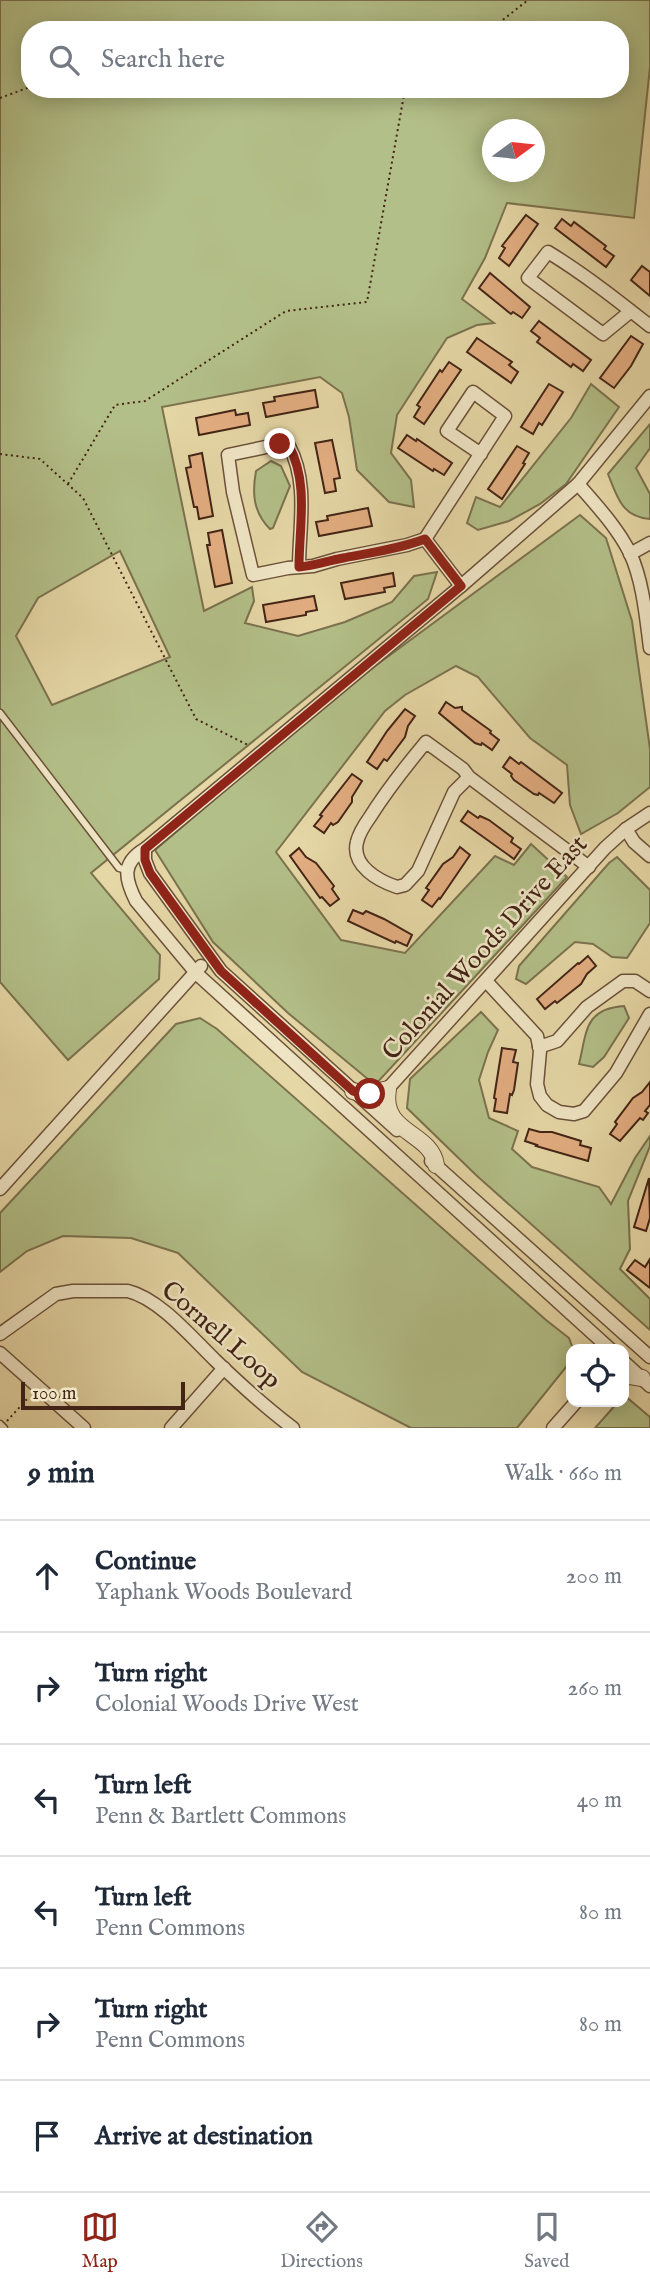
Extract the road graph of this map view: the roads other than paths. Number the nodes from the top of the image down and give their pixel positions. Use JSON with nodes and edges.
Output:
{"nodes":[{"id":1,"x":631,"y":311,"type":"junction"},
{"id":2,"x":650,"y":326,"type":"edge"},
{"id":3,"x":650,"y":396,"type":"edge"},
{"id":4,"x":481,"y":454,"type":"junction"},
{"id":5,"x":578,"y":484,"type":"junction"},
{"id":6,"x":425,"y":539,"type":"junction"},
{"id":7,"x":650,"y":543,"type":"edge"},
{"id":8,"x":630,"y":554,"type":"junction"},
{"id":9,"x":299,"y":567,"type":"junction"},
{"id":10,"x":461,"y":586,"type":"junction"},
{"id":11,"x":650,"y":648,"type":"edge"},
{"id":12,"x":0,"y":713,"type":"edge"},
{"id":13,"x":469,"y":777,"type":"junction"},
{"id":14,"x":650,"y":813,"type":"edge"},
{"id":15,"x":626,"y":829,"type":"junction"},
{"id":16,"x":145,"y":849,"type":"junction"},
{"id":17,"x":650,"y":856,"type":"edge"},
{"id":18,"x":589,"y":867,"type":"junction"},
{"id":19,"x":127,"y":870,"type":"junction"},
{"id":20,"x":208,"y":956,"type":"junction"},
{"id":21,"x":197,"y":973,"type":"junction"},
{"id":22,"x":486,"y":981,"type":"junction"},
{"id":23,"x":650,"y":991,"type":"edge"},
{"id":24,"x":650,"y":1014,"type":"edge"},
{"id":25,"x":296,"y":1041,"type":"junction"},
{"id":26,"x":539,"y":1047,"type":"junction"},
{"id":27,"x":388,"y":1089,"type":"junction"},
{"id":28,"x":353,"y":1091,"type":"junction"},
{"id":29,"x":371,"y":1107,"type":"junction"},
{"id":30,"x":359,"y":1119,"type":"junction"},
{"id":31,"x":436,"y":1165,"type":"junction"},
{"id":32,"x":0,"y":1189,"type":"edge"},
{"id":33,"x":0,"y":1334,"type":"edge"},
{"id":34,"x":630,"y":1339,"type":"junction"},
{"id":35,"x":605,"y":1344,"type":"edge"},
{"id":36,"x":626,"y":1344,"type":"edge"},
{"id":37,"x":0,"y":1353,"type":"edge"},
{"id":38,"x":650,"y":1357,"type":"edge"},
{"id":39,"x":629,"y":1367,"type":"edge"},
{"id":40,"x":224,"y":1368,"type":"junction"},
{"id":41,"x":629,"y":1377,"type":"edge"},
{"id":42,"x":646,"y":1382,"type":"edge"},
{"id":43,"x":572,"y":1407,"type":"edge"},
{"id":44,"x":285,"y":1426,"type":"edge"},
{"id":45,"x":84,"y":1428,"type":"edge"},
{"id":46,"x":171,"y":1428,"type":"edge"},
{"id":47,"x":553,"y":1428,"type":"edge"}],
"edges":[{"from":1,"to":1,"type":"street"},
{"from":1,"to":2,"type":"street"},
{"from":3,"to":5,"type":"street"},
{"from":4,"to":4,"type":"street"},
{"from":4,"to":6,"type":"street"},
{"from":5,"to":8,"type":"street"},
{"from":5,"to":10,"type":"street"},
{"from":6,"to":9,"type":"street"},
{"from":6,"to":10,"type":"street"},
{"from":7,"to":8,"type":"street"},
{"from":8,"to":11,"type":"street"},
{"from":9,"to":9,"type":"street"},
{"from":10,"to":16,"type":"street"},
{"from":12,"to":19,"type":"lane"},
{"from":13,"to":13,"type":"street"},
{"from":13,"to":18,"type":"street"},
{"from":14,"to":15,"type":"street","name":"Colonial Woods Drive East"},
{"from":15,"to":17,"type":"street"},
{"from":15,"to":18,"type":"street","name":"Colonial Woods Drive East"},
{"from":16,"to":19,"type":"street"},
{"from":16,"to":20,"type":"street"},
{"from":18,"to":22,"type":"street","name":"Colonial Woods Drive East"},
{"from":19,"to":21,"type":"street"},
{"from":20,"to":21,"type":"street"},
{"from":20,"to":25,"type":"street"},
{"from":21,"to":25,"type":"street"},
{"from":21,"to":30,"type":"street"},
{"from":21,"to":32,"type":"street"},
{"from":22,"to":26,"type":"street"},
{"from":22,"to":27,"type":"street","name":"Colonial Woods Drive East"},
{"from":23,"to":26,"type":"street"},
{"from":24,"to":26,"type":"street"},
{"from":25,"to":28,"type":"street"},
{"from":27,"to":28,"type":"street"},
{"from":27,"to":29,"type":"street","name":"Colonial Woods Drive East"},
{"from":27,"to":31,"type":"street"},
{"from":28,"to":29,"type":"street"},
{"from":29,"to":30,"type":"street","name":"Colonial Woods Drive East"},
{"from":29,"to":31,"type":"street"},
{"from":30,"to":35,"type":"street"},
{"from":31,"to":34,"type":"street"},
{"from":33,"to":40,"type":"street","name":"Cornell Loop"},
{"from":34,"to":36,"type":"street"},
{"from":34,"to":38,"type":"street"},
{"from":37,"to":45,"type":"street"},
{"from":39,"to":42,"type":"street"},
{"from":40,"to":44,"type":"street","name":"Cornell Loop"},
{"from":40,"to":46,"type":"street"},
{"from":41,"to":42,"type":"street"},
{"from":43,"to":47,"type":"street"}]}
